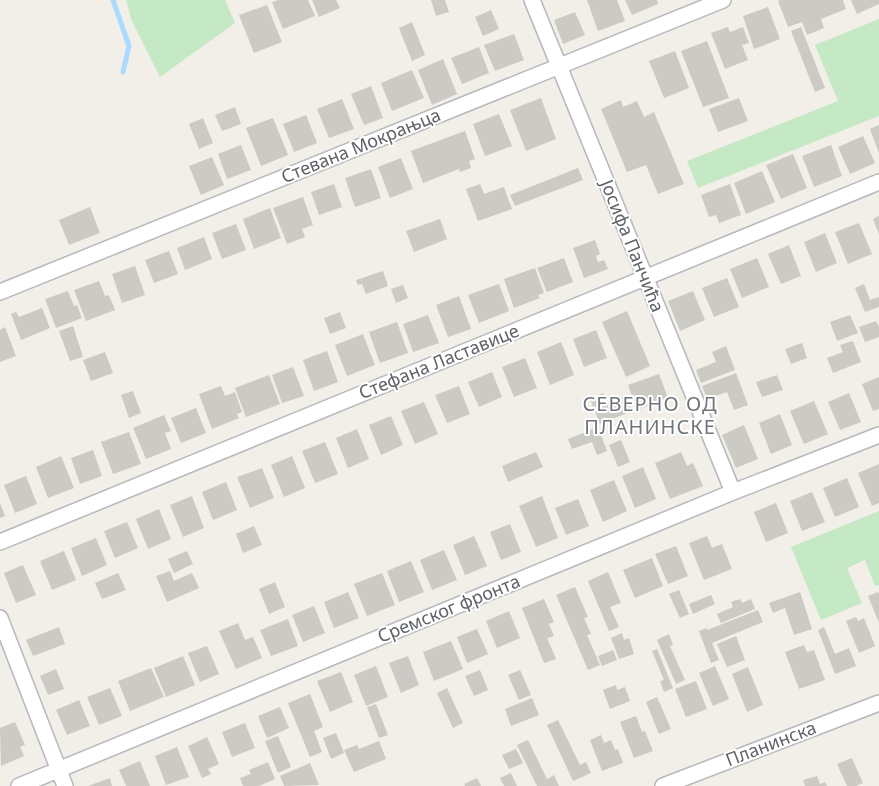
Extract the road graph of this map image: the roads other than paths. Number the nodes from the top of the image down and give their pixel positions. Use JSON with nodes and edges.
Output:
{"nodes":[{"id":1,"x":532,"y":0,"type":"edge"},
{"id":2,"x":723,"y":0,"type":"edge"},
{"id":3,"x":558,"y":66,"type":"junction"},
{"id":4,"x":879,"y":182,"type":"edge"},
{"id":5,"x":645,"y":278,"type":"junction"},
{"id":6,"x":0,"y":292,"type":"edge"},
{"id":7,"x":879,"y":434,"type":"edge"},
{"id":8,"x":733,"y":492,"type":"junction"},
{"id":9,"x":0,"y":542,"type":"edge"},
{"id":10,"x":0,"y":618,"type":"edge"},
{"id":11,"x":879,"y":703,"type":"edge"},
{"id":12,"x":59,"y":770,"type":"junction"},
{"id":13,"x":19,"y":786,"type":"edge"},
{"id":14,"x":65,"y":786,"type":"edge"},
{"id":15,"x":662,"y":786,"type":"edge"}],
"edges":[{"from":1,"to":3,"type":"street","name":"Јосифа Панчића"},
{"from":2,"to":3,"type":"street","name":"Стевана Мокрањца"},
{"from":3,"to":5,"type":"street","name":"Јосифа Панчића"},
{"from":3,"to":6,"type":"street","name":"Стевана Мокрањца"},
{"from":4,"to":5,"type":"street","name":"Стефана Ластавице"},
{"from":5,"to":8,"type":"street","name":"Јосифа Панчића"},
{"from":5,"to":9,"type":"street","name":"Стефана Ластавице"},
{"from":7,"to":8,"type":"street","name":"Сремског фронта"},
{"from":8,"to":12,"type":"street","name":"Сремског фронта"},
{"from":10,"to":12,"type":"street"},
{"from":11,"to":15,"type":"street","name":"Планинска"},
{"from":12,"to":13,"type":"street","name":"Сремског фронта"},
{"from":12,"to":14,"type":"street"}]}
